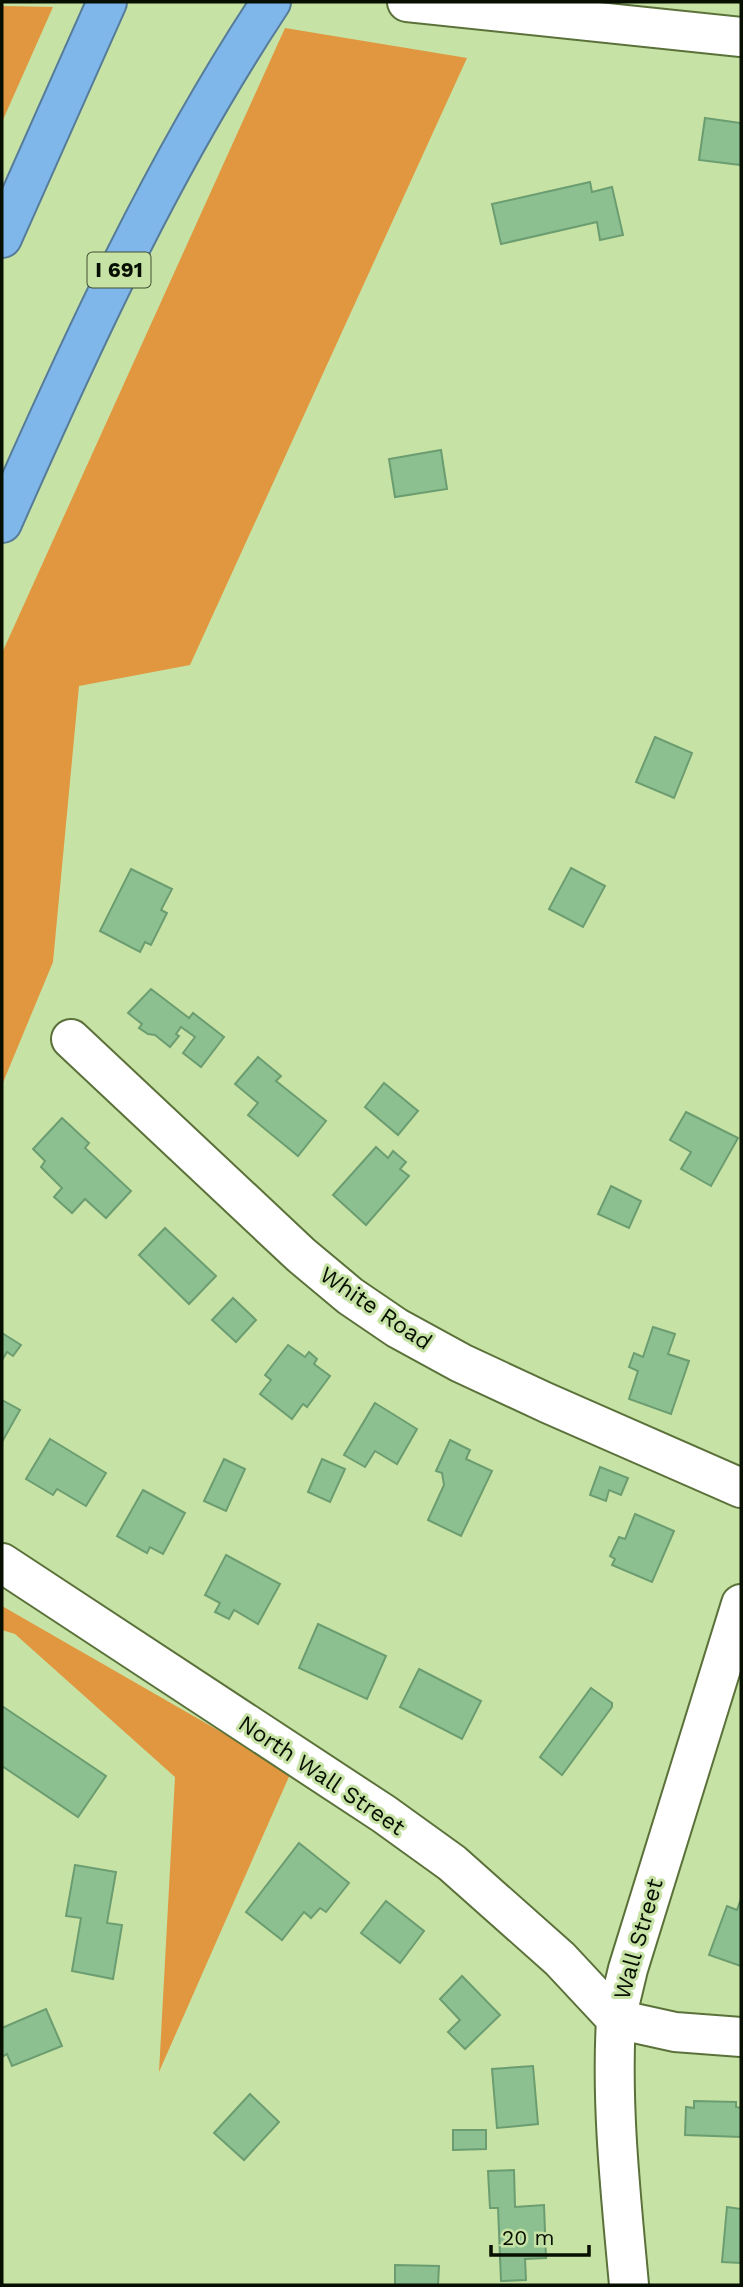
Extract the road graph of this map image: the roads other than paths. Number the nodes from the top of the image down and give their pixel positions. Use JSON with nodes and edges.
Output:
{"nodes":[{"id":1,"x":407,"y":2,"type":"edge"},
{"id":2,"x":104,"y":7,"type":"edge"},
{"id":3,"x":263,"y":14,"type":"edge"},
{"id":4,"x":741,"y":37,"type":"edge"},
{"id":5,"x":2,"y":238,"type":"edge"},
{"id":6,"x":2,"y":523,"type":"edge"},
{"id":7,"x":71,"y":1039,"type":"dead end"},
{"id":8,"x":741,"y":1488,"type":"edge"},
{"id":9,"x":2,"y":1563,"type":"edge"},
{"id":10,"x":741,"y":1604,"type":"edge"},
{"id":11,"x":616,"y":2020,"type":"junction"},
{"id":12,"x":741,"y":2037,"type":"edge"},
{"id":13,"x":629,"y":2285,"type":"edge"}],
"edges":[{"from":1,"to":4,"type":"street"},
{"from":2,"to":5,"type":"highway"},
{"from":3,"to":6,"type":"highway","number":"I 691"},
{"from":7,"to":8,"type":"street","name":"White Road"},
{"from":9,"to":11,"type":"street","name":"North Wall Street"},
{"from":10,"to":11,"type":"street","name":"Wall Street"},
{"from":11,"to":12,"type":"street"},
{"from":11,"to":13,"type":"street","name":"Wall Street"}]}
